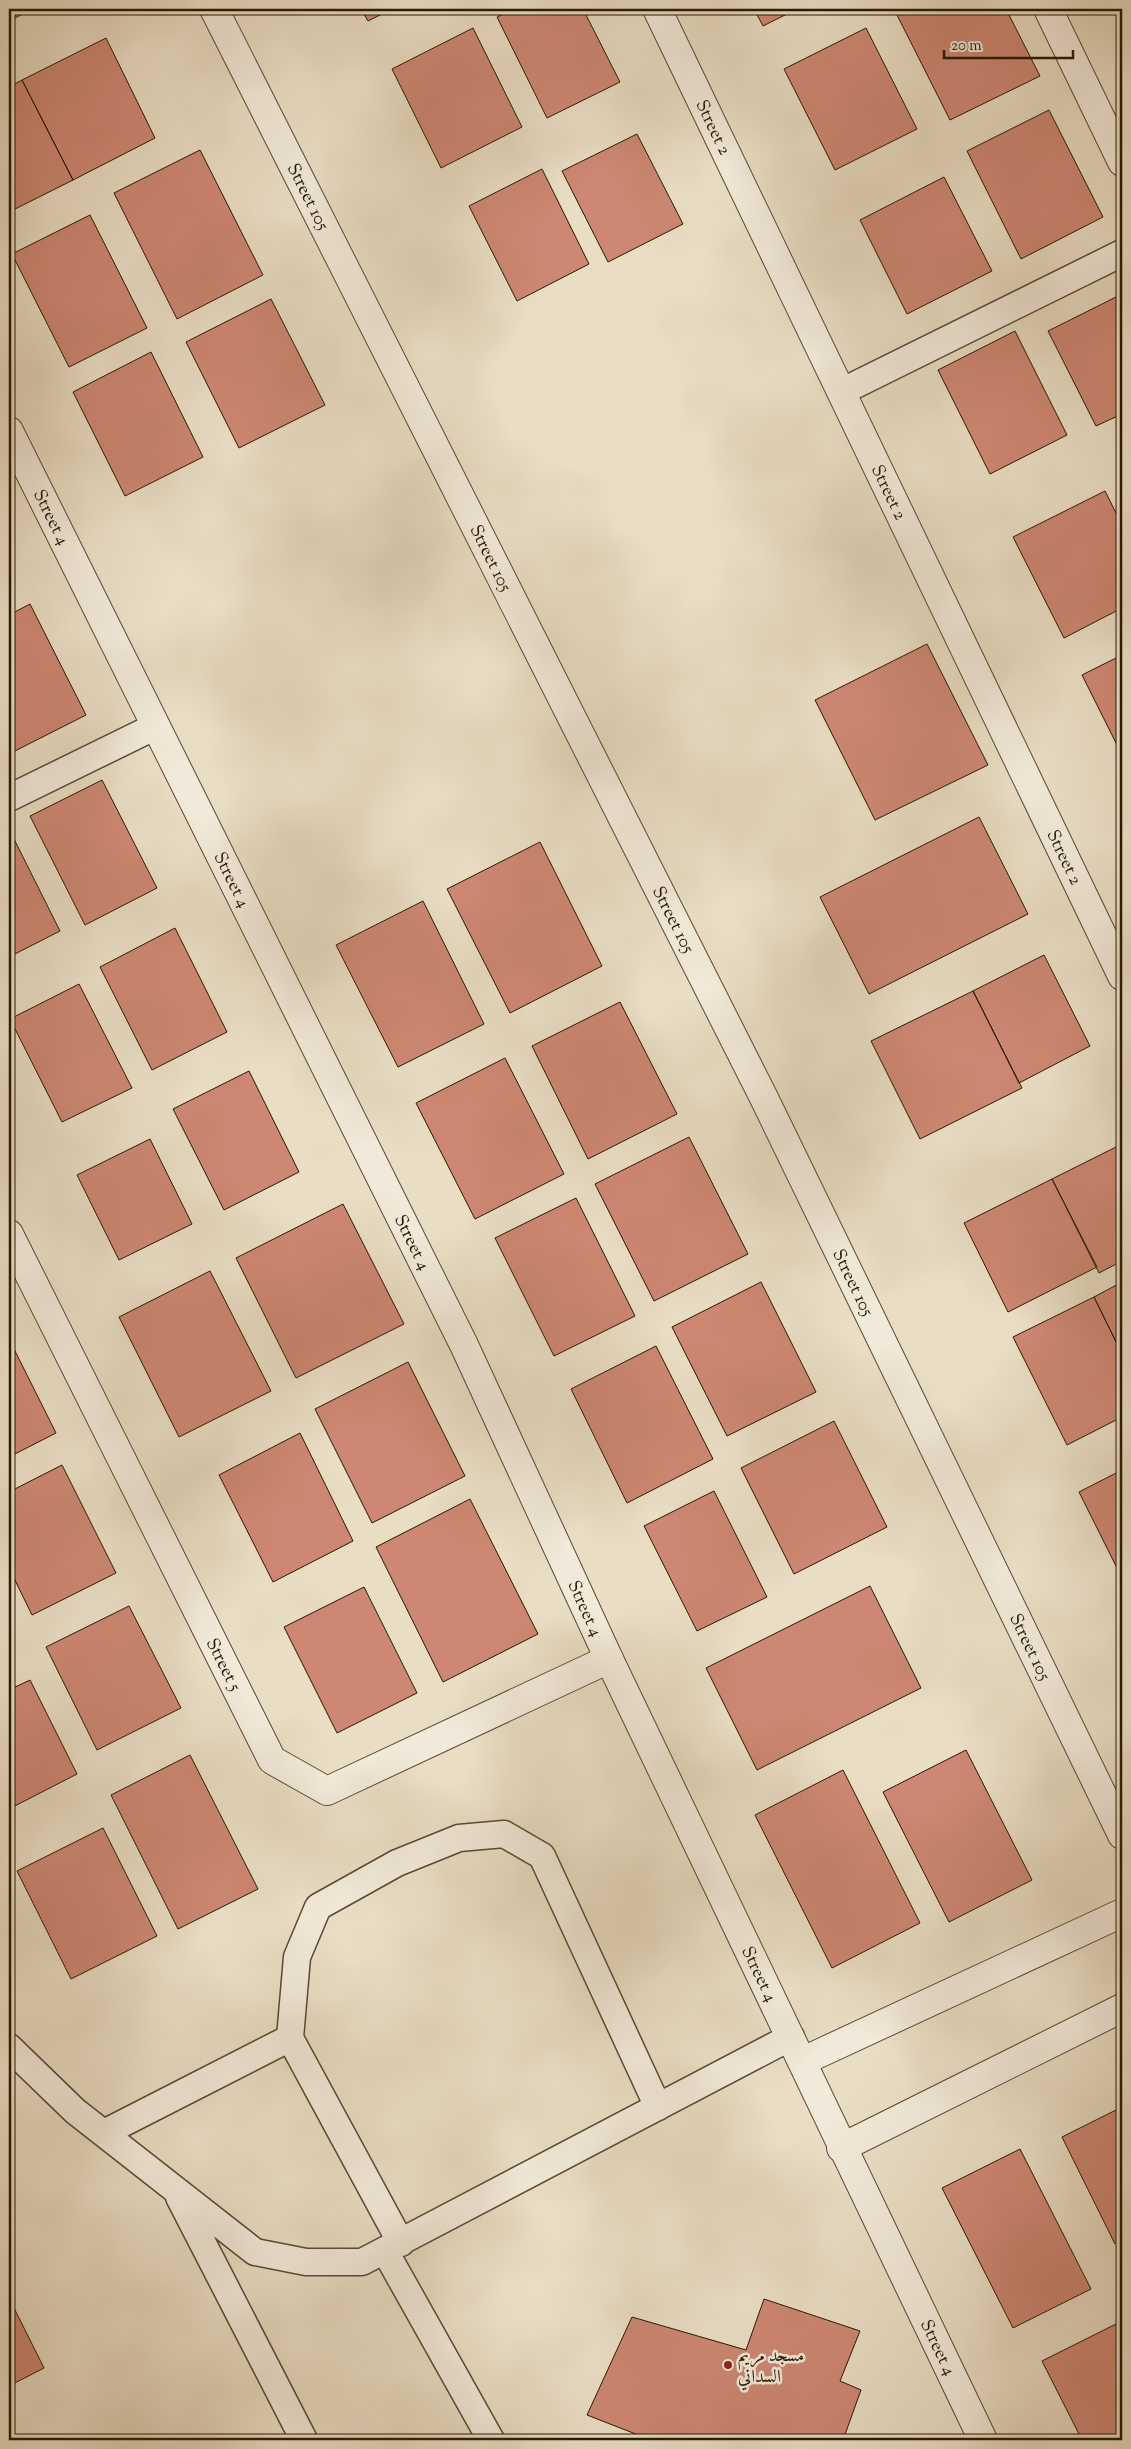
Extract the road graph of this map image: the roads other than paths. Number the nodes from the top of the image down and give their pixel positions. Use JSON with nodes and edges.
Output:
{"nodes":[{"id":1,"x":214,"y":9,"type":"edge"},
{"id":2,"x":657,"y":9,"type":"edge"},
{"id":3,"x":1048,"y":9,"type":"edge"},
{"id":4,"x":1122,"y":162,"type":"edge"},
{"id":5,"x":1122,"y":253,"type":"edge"},
{"id":6,"x":842,"y":392,"type":"junction"},
{"id":7,"x":9,"y":431,"type":"edge"},
{"id":8,"x":156,"y":726,"type":"junction"},
{"id":9,"x":9,"y":798,"type":"edge"},
{"id":10,"x":1122,"y":976,"type":"edge"},
{"id":11,"x":9,"y":1234,"type":"edge"},
{"id":12,"x":609,"y":1659,"type":"junction"},
{"id":13,"x":1122,"y":1834,"type":"edge"},
{"id":14,"x":1122,"y":1913,"type":"edge"},
{"id":15,"x":1122,"y":2008,"type":"edge"},
{"id":16,"x":790,"y":2036,"type":"junction"},
{"id":17,"x":290,"y":2038,"type":"junction"},
{"id":18,"x":9,"y":2047,"type":"edge"},
{"id":19,"x":803,"y":2061,"type":"junction"},
{"id":20,"x":658,"y":2107,"type":"junction"},
{"id":21,"x":104,"y":2133,"type":"junction"},
{"id":22,"x":842,"y":2148,"type":"junction"},
{"id":23,"x":175,"y":2189,"type":"junction"},
{"id":24,"x":393,"y":2247,"type":"junction"},
{"id":25,"x":304,"y":2440,"type":"edge"},
{"id":26,"x":491,"y":2440,"type":"edge"},
{"id":27,"x":984,"y":2440,"type":"edge"}],
"edges":[{"from":1,"to":13,"type":"street","name":"Street 105"},
{"from":2,"to":6,"type":"street","name":"Street 2"},
{"from":3,"to":4,"type":"street"},
{"from":5,"to":6,"type":"lane"},
{"from":6,"to":10,"type":"street","name":"Street 2"},
{"from":7,"to":8,"type":"street","name":"Street 4"},
{"from":8,"to":9,"type":"lane"},
{"from":8,"to":12,"type":"street","name":"Street 4"},
{"from":11,"to":12,"type":"street","name":"Street 5"},
{"from":12,"to":16,"type":"street","name":"Street 4"},
{"from":14,"to":19,"type":"street"},
{"from":15,"to":22,"type":"street"},
{"from":16,"to":19,"type":"street","name":"Street 4"},
{"from":16,"to":20,"type":"lane"},
{"from":17,"to":20,"type":"lane"},
{"from":17,"to":21,"type":"lane"},
{"from":17,"to":24,"type":"lane"},
{"from":18,"to":21,"type":"lane"},
{"from":19,"to":22,"type":"street","name":"Street 4"},
{"from":20,"to":24,"type":"lane"},
{"from":21,"to":23,"type":"lane"},
{"from":22,"to":27,"type":"street","name":"Street 4"},
{"from":23,"to":24,"type":"lane"},
{"from":23,"to":25,"type":"lane"},
{"from":24,"to":26,"type":"lane"}]}
